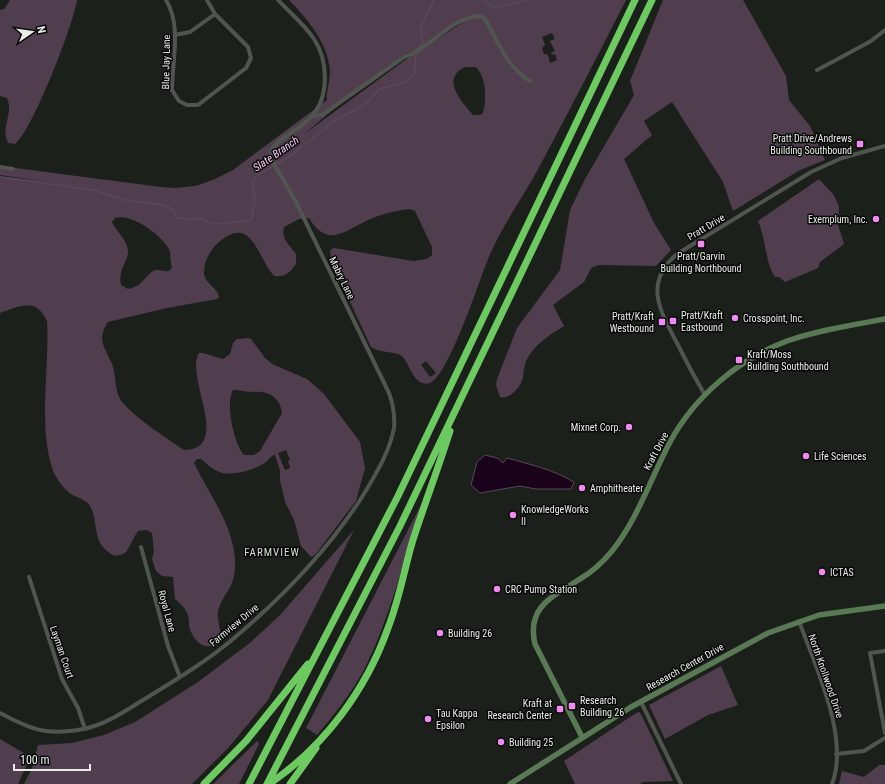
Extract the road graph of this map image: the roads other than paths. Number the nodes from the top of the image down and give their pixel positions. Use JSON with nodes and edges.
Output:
{"nodes":[{"id":1,"x":166,"y":0,"type":"edge"},
{"id":2,"x":207,"y":0,"type":"edge"},
{"id":3,"x":278,"y":0,"type":"edge"},
{"id":4,"x":635,"y":0,"type":"edge"},
{"id":5,"x":652,"y":0,"type":"edge"},
{"id":6,"x":215,"y":14,"type":"junction"},
{"id":7,"x":885,"y":30,"type":"edge"},
{"id":8,"x":175,"y":35,"type":"junction"},
{"id":9,"x":817,"y":70,"type":"dead end"},
{"id":10,"x":530,"y":81,"type":"dead end"},
{"id":11,"x":312,"y":116,"type":"junction"},
{"id":12,"x":885,"y":146,"type":"edge"},
{"id":13,"x":0,"y":167,"type":"edge"},
{"id":14,"x":13,"y":169,"type":"dead end"},
{"id":15,"x":885,"y":319,"type":"edge"},
{"id":16,"x":705,"y":395,"type":"junction"},
{"id":17,"x":460,"y":402,"type":"junction"},
{"id":18,"x":394,"y":414,"type":"joint"},
{"id":19,"x":141,"y":547,"type":"dead end"},
{"id":20,"x":29,"y":577,"type":"dead end"},
{"id":21,"x":885,"y":606,"type":"edge"},
{"id":22,"x":799,"y":621,"type":"junction"},
{"id":23,"x":885,"y":651,"type":"edge"},
{"id":24,"x":315,"y":657,"type":"junction"},
{"id":25,"x":180,"y":677,"type":"junction"},
{"id":26,"x":641,"y":702,"type":"junction"},
{"id":27,"x":0,"y":714,"type":"edge"},
{"id":28,"x":330,"y":728,"type":"junction"},
{"id":29,"x":85,"y":729,"type":"junction"},
{"id":30,"x":885,"y":733,"type":"edge"},
{"id":31,"x":582,"y":737,"type":"junction"},
{"id":32,"x":885,"y":738,"type":"edge"},
{"id":33,"x":836,"y":754,"type":"junction"},
{"id":34,"x":204,"y":784,"type":"edge"},
{"id":35,"x":249,"y":784,"type":"edge"},
{"id":36,"x":268,"y":784,"type":"edge"},
{"id":37,"x":290,"y":784,"type":"edge"},
{"id":38,"x":510,"y":784,"type":"edge"},
{"id":39,"x":682,"y":784,"type":"edge"},
{"id":40,"x":832,"y":784,"type":"edge"}],
"edges":[{"from":1,"to":8,"type":"street","name":"Blue Jay Lane"},
{"from":2,"to":6,"type":"street","name":"Blue Jay Lane"},
{"from":3,"to":11,"type":"street"},
{"from":4,"to":24,"type":"highway"},
{"from":5,"to":17,"type":"highway"},
{"from":6,"to":8,"type":"street"},
{"from":6,"to":8,"type":"street","name":"Blue Jay Lane"},
{"from":7,"to":9,"type":"street"},
{"from":10,"to":11,"type":"street"},
{"from":11,"to":18,"type":"street","name":"Mabry Lane"},
{"from":12,"to":16,"type":"street","name":"Pratt Drive"},
{"from":13,"to":14,"type":"street"},
{"from":15,"to":16,"type":"street","name":"Kraft Drive"},
{"from":16,"to":31,"type":"street","name":"Kraft Drive"},
{"from":17,"to":28,"type":"highway"},
{"from":17,"to":36,"type":"highway"},
{"from":18,"to":25,"type":"street","name":"Farmview Drive"},
{"from":19,"to":25,"type":"street","name":"Royal Lane"},
{"from":20,"to":29,"type":"street","name":"Layman Court"},
{"from":21,"to":22,"type":"street","name":"Research Center Drive"},
{"from":22,"to":26,"type":"street","name":"Research Center Drive"},
{"from":22,"to":33,"type":"street","name":"North Knollwood Drive"},
{"from":23,"to":30,"type":"street"},
{"from":24,"to":34,"type":"highway"},
{"from":24,"to":35,"type":"highway"},
{"from":25,"to":29,"type":"street","name":"Farmview Drive"},
{"from":26,"to":31,"type":"street","name":"Research Center Drive"},
{"from":26,"to":39,"type":"street"},
{"from":27,"to":29,"type":"street","name":"Farmview Drive"},
{"from":28,"to":36,"type":"highway"},
{"from":28,"to":37,"type":"highway"},
{"from":31,"to":38,"type":"street","name":"Research Center Drive"},
{"from":32,"to":33,"type":"street"},
{"from":33,"to":40,"type":"street","name":"North Knollwood Drive"}]}
